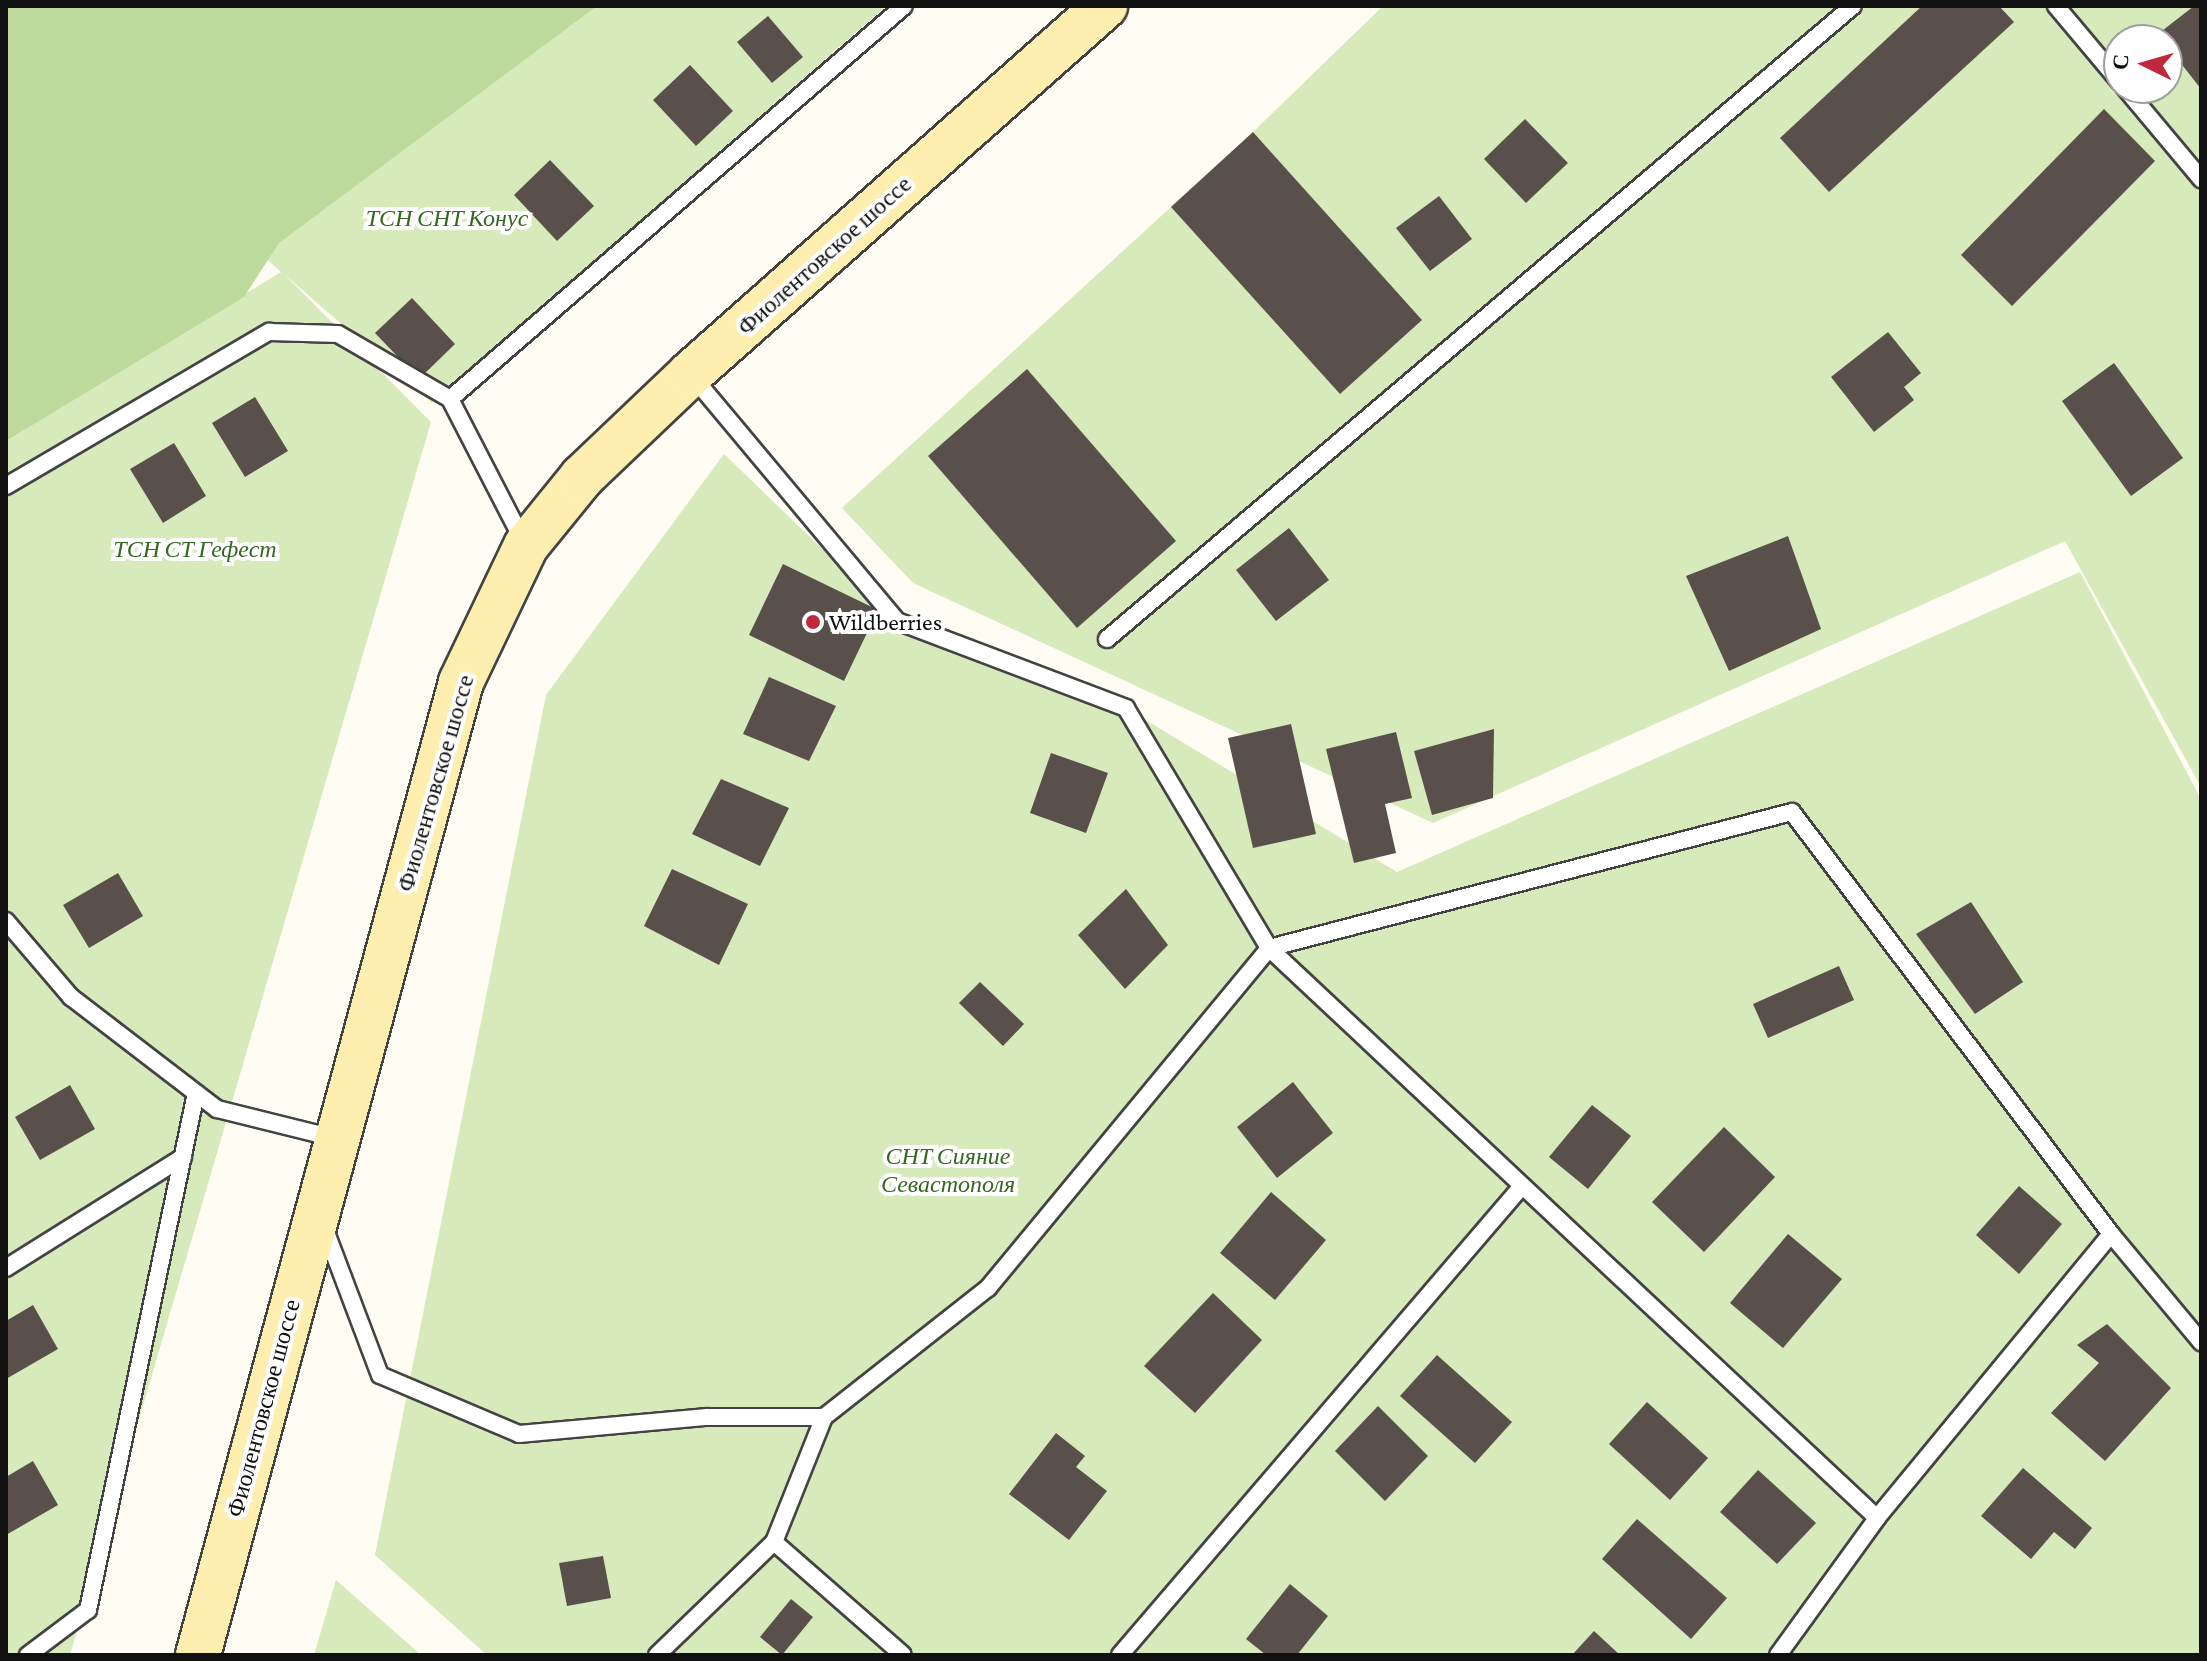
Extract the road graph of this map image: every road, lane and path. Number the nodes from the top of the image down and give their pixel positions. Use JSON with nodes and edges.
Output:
{"nodes":[{"id":1,"x":904,"y":6,"type":"edge"},
{"id":2,"x":1105,"y":6,"type":"edge"},
{"id":3,"x":1853,"y":6,"type":"edge"},
{"id":4,"x":2056,"y":6,"type":"edge"},
{"id":5,"x":2103,"y":62,"type":"edge"},
{"id":6,"x":2138,"y":104,"type":"edge"},
{"id":7,"x":2201,"y":179,"type":"edge"},
{"id":8,"x":690,"y":374,"type":"junction"},
{"id":9,"x":450,"y":399,"type":"junction"},
{"id":10,"x":6,"y":486,"type":"edge"},
{"id":11,"x":526,"y":546,"type":"junction"},
{"id":12,"x":1107,"y":639,"type":"dead end"},
{"id":13,"x":6,"y":921,"type":"edge"},
{"id":14,"x":1269,"y":948,"type":"junction"},
{"id":15,"x":196,"y":1093,"type":"junction"},
{"id":16,"x":334,"y":1138,"type":"junction"},
{"id":17,"x":183,"y":1157,"type":"junction"},
{"id":18,"x":1522,"y":1186,"type":"junction"},
{"id":19,"x":316,"y":1206,"type":"junction"},
{"id":20,"x":2111,"y":1234,"type":"junction"},
{"id":21,"x":6,"y":1268,"type":"edge"},
{"id":22,"x":2201,"y":1342,"type":"edge"},
{"id":23,"x":824,"y":1417,"type":"junction"},
{"id":24,"x":1877,"y":1518,"type":"junction"},
{"id":25,"x":774,"y":1542,"type":"junction"},
{"id":26,"x":28,"y":1655,"type":"edge"},
{"id":27,"x":198,"y":1655,"type":"edge"},
{"id":28,"x":657,"y":1655,"type":"edge"},
{"id":29,"x":903,"y":1655,"type":"edge"},
{"id":30,"x":1120,"y":1655,"type":"edge"},
{"id":31,"x":1778,"y":1655,"type":"edge"}],
"edges":[{"from":1,"to":9,"type":"lane"},
{"from":2,"to":8,"type":"main road","name":"Фиолентовское шоссе"},
{"from":3,"to":12,"type":"lane"},
{"from":4,"to":5,"type":"lane"},
{"from":6,"to":7,"type":"lane"},
{"from":8,"to":11,"type":"main road","name":"Фиолентовское шоссе"},
{"from":8,"to":14,"type":"lane"},
{"from":9,"to":10,"type":"lane"},
{"from":9,"to":11,"type":"lane"},
{"from":11,"to":16,"type":"main road","name":"Фиолентовское шоссе"},
{"from":13,"to":15,"type":"lane"},
{"from":14,"to":18,"type":"lane"},
{"from":14,"to":20,"type":"lane"},
{"from":14,"to":23,"type":"lane"},
{"from":15,"to":16,"type":"lane"},
{"from":15,"to":17,"type":"lane"},
{"from":16,"to":19,"type":"main road","name":"Фиолентовское шоссе"},
{"from":17,"to":21,"type":"lane"},
{"from":17,"to":26,"type":"lane"},
{"from":18,"to":24,"type":"lane"},
{"from":18,"to":30,"type":"lane"},
{"from":19,"to":23,"type":"lane"},
{"from":19,"to":27,"type":"main road","name":"Фиолентовское шоссе"},
{"from":20,"to":22,"type":"lane"},
{"from":20,"to":24,"type":"lane"},
{"from":23,"to":25,"type":"lane"},
{"from":24,"to":31,"type":"lane"},
{"from":25,"to":28,"type":"lane"},
{"from":25,"to":29,"type":"lane"}]}
